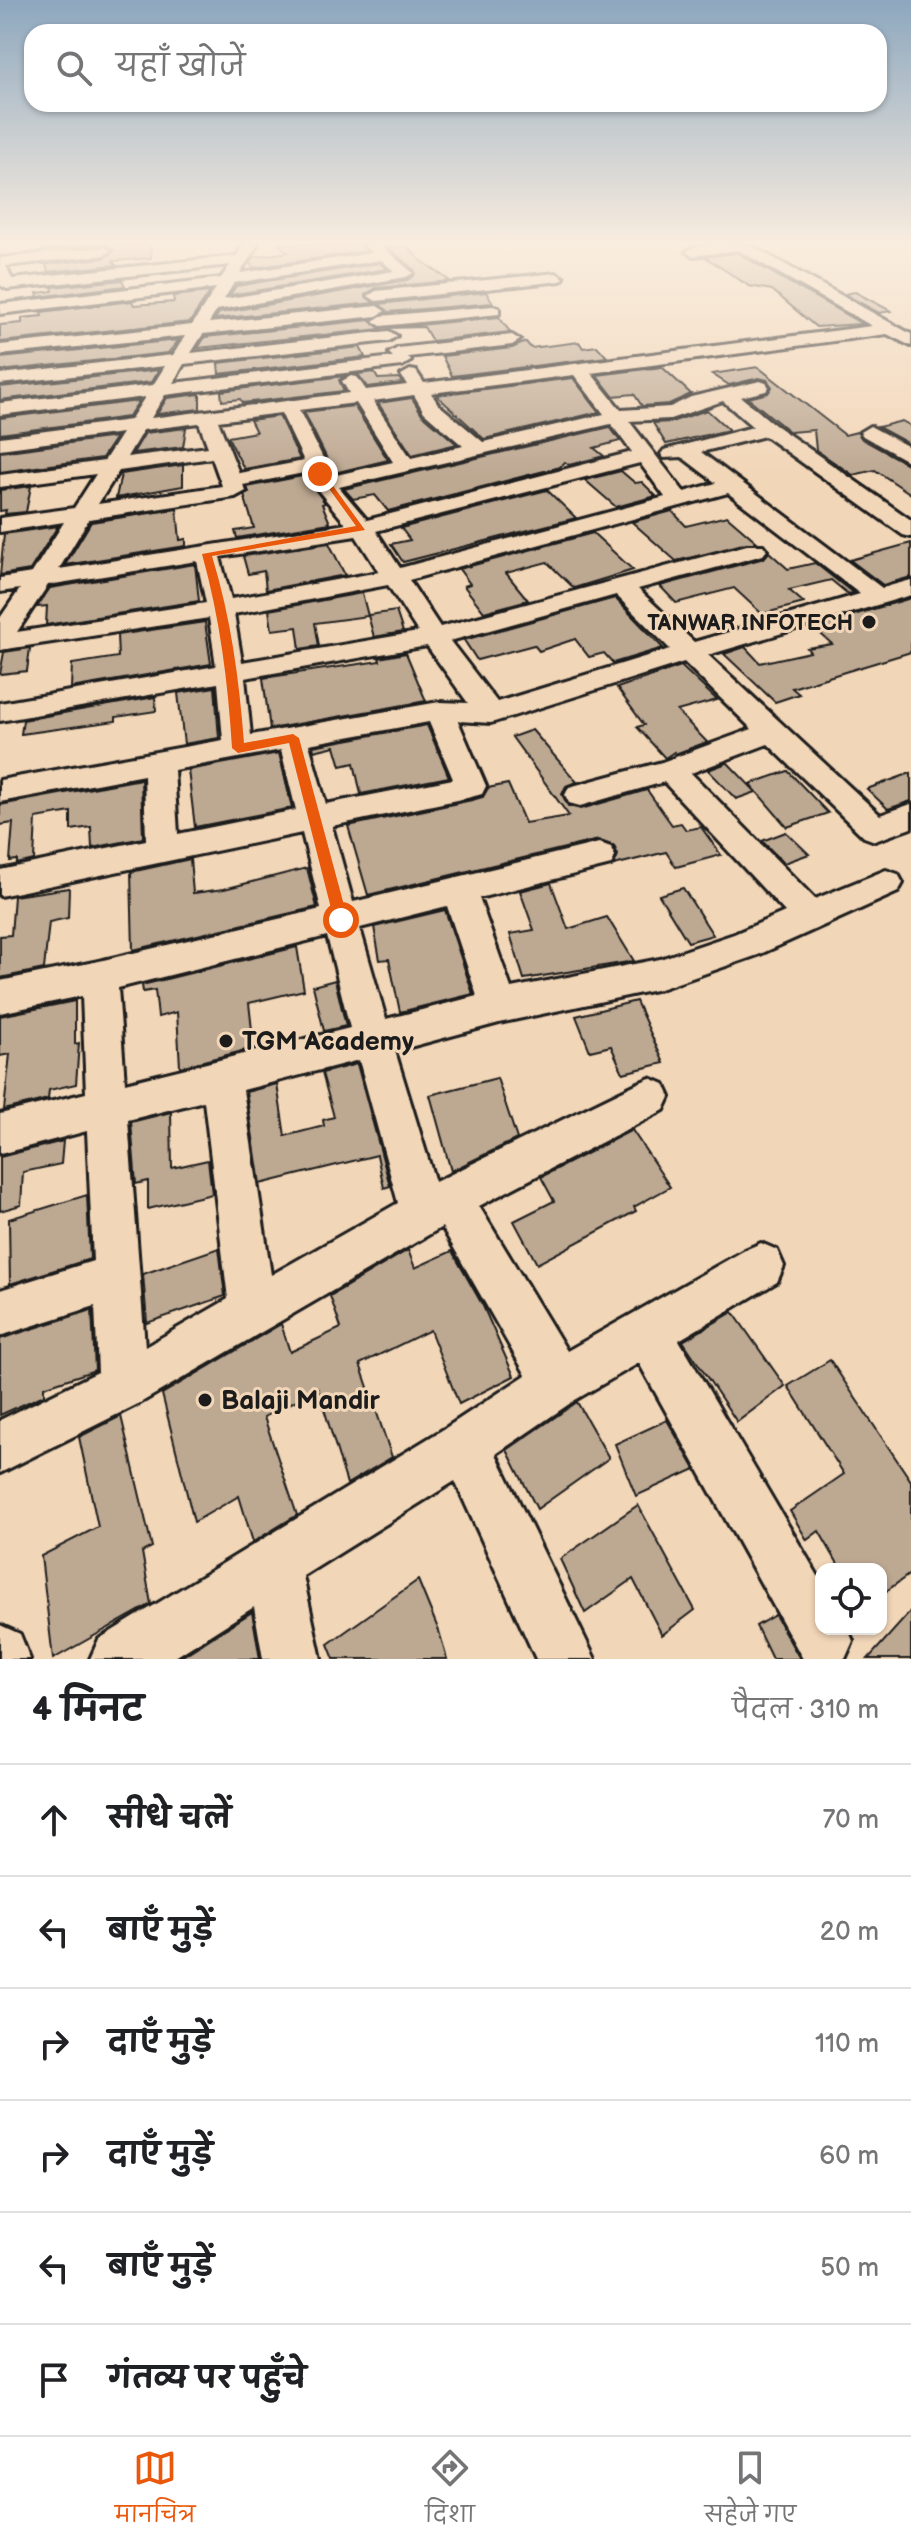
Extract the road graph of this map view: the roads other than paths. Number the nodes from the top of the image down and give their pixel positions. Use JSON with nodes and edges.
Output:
{"nodes":[{"id":1,"x":34,"y":321,"type":"edge"},
{"id":2,"x":134,"y":321,"type":"edge"},
{"id":3,"x":182,"y":321,"type":"edge"},
{"id":4,"x":203,"y":321,"type":"edge"},
{"id":5,"x":270,"y":321,"type":"edge"},
{"id":6,"x":332,"y":321,"type":"edge"},
{"id":7,"x":381,"y":321,"type":"edge"},
{"id":8,"x":876,"y":321,"type":"edge"},
{"id":9,"x":6,"y":329,"type":"edge"},
{"id":10,"x":889,"y":329,"type":"junction"},
{"id":11,"x":198,"y":330,"type":"junction"},
{"id":12,"x":512,"y":340,"type":"dead end"},
{"id":13,"x":911,"y":341,"type":"edge"},
{"id":14,"x":55,"y":345,"type":"junction"},
{"id":15,"x":217,"y":355,"type":"junction"},
{"id":16,"x":400,"y":357,"type":"junction"},
{"id":17,"x":179,"y":359,"type":"junction"},
{"id":18,"x":344,"y":368,"type":"junction"},
{"id":19,"x":580,"y":370,"type":"junction"},
{"id":20,"x":57,"y":373,"type":"junction"},
{"id":21,"x":0,"y":379,"type":"edge"},
{"id":22,"x":221,"y":383,"type":"junction"},
{"id":23,"x":760,"y":387,"type":"dead end"},
{"id":24,"x":418,"y":390,"type":"junction"},
{"id":25,"x":157,"y":391,"type":"junction"},
{"id":26,"x":726,"y":394,"type":"junction"},
{"id":27,"x":360,"y":398,"type":"junction"},
{"id":28,"x":288,"y":407,"type":"junction"},
{"id":29,"x":0,"y":409,"type":"edge"},
{"id":30,"x":616,"y":417,"type":"junction"},
{"id":31,"x":207,"y":418,"type":"junction"},
{"id":32,"x":135,"y":427,"type":"junction"},
{"id":33,"x":768,"y":429,"type":"junction"},
{"id":34,"x":870,"y":432,"type":"dead end"},
{"id":35,"x":0,"y":443,"type":"edge"},
{"id":36,"x":479,"y":449,"type":"junction"},
{"id":37,"x":685,"y":450,"type":"junction"},
{"id":38,"x":220,"y":451,"type":"junction"},
{"id":39,"x":647,"y":457,"type":"junction"},
{"id":40,"x":911,"y":457,"type":"edge"},
{"id":41,"x":406,"y":466,"type":"junction"},
{"id":42,"x":109,"y":468,"type":"junction"},
{"id":43,"x":320,"y":474,"type":"junction"},
{"id":44,"x":0,"y":481,"type":"edge"},
{"id":45,"x":231,"y":481,"type":"junction"},
{"id":46,"x":730,"y":486,"type":"junction"},
{"id":47,"x":679,"y":500,"type":"junction"},
{"id":48,"x":81,"y":514,"type":"junction"},
{"id":49,"x":0,"y":525,"type":"edge"},
{"id":50,"x":362,"y":528,"type":"junction"},
{"id":51,"x":911,"y":530,"type":"edge"},
{"id":52,"x":755,"y":550,"type":"dead end"},
{"id":53,"x":207,"y":554,"type":"junction"},
{"id":54,"x":393,"y":577,"type":"junction"},
{"id":55,"x":39,"y":580,"type":"junction"},
{"id":56,"x":0,"y":585,"type":"edge"},
{"id":57,"x":620,"y":586,"type":"junction"},
{"id":58,"x":899,"y":594,"type":"edge"},
{"id":59,"x":222,"y":608,"type":"junction"},
{"id":60,"x":434,"y":637,"type":"junction"},
{"id":61,"x":0,"y":640,"type":"edge"},
{"id":62,"x":690,"y":652,"type":"junction"},
{"id":63,"x":233,"y":674,"type":"junction"},
{"id":64,"x":439,"y":711,"type":"junction"},
{"id":65,"x":0,"y":712,"type":"edge"},
{"id":66,"x":491,"y":714,"type":"junction"},
{"id":67,"x":773,"y":732,"type":"junction"},
{"id":68,"x":293,"y":738,"type":"junction"},
{"id":69,"x":238,"y":748,"type":"junction"},
{"id":70,"x":159,"y":763,"type":"junction"},
{"id":71,"x":670,"y":770,"type":"junction"},
{"id":72,"x":0,"y":791,"type":"edge"},
{"id":73,"x":580,"y":795,"type":"dead end"},
{"id":74,"x":911,"y":816,"type":"edge"},
{"id":75,"x":314,"y":818,"type":"junction"},
{"id":76,"x":163,"y":848,"type":"junction"},
{"id":77,"x":599,"y":856,"type":"dead end"},
{"id":78,"x":0,"y":883,"type":"edge"},
{"id":79,"x":886,"y":883,"type":"dead end"},
{"id":80,"x":459,"y":890,"type":"junction"},
{"id":81,"x":809,"y":915,"type":"junction"},
{"id":82,"x":341,"y":920,"type":"junction"},
{"id":83,"x":99,"y":977,"type":"junction"},
{"id":84,"x":0,"y":997,"type":"edge"},
{"id":85,"x":499,"y":1007,"type":"junction"},
{"id":86,"x":372,"y":1039,"type":"junction"},
{"id":87,"x":221,"y":1078,"type":"junction"},
{"id":88,"x":650,"y":1097,"type":"dead end"},
{"id":89,"x":107,"y":1108,"type":"junction"},
{"id":90,"x":0,"y":1134,"type":"edge"},
{"id":91,"x":437,"y":1206,"type":"junction"},
{"id":92,"x":761,"y":1266,"type":"dead end"},
{"id":93,"x":117,"y":1276,"type":"junction"},
{"id":94,"x":253,"y":1311,"type":"junction"},
{"id":95,"x":0,"y":1313,"type":"edge"},
{"id":96,"x":647,"y":1331,"type":"junction"},
{"id":97,"x":558,"y":1383,"type":"junction"},
{"id":98,"x":123,"y":1386,"type":"junction"},
{"id":99,"x":465,"y":1445,"type":"junction"},
{"id":100,"x":0,"y":1447,"type":"edge"},
{"id":101,"x":273,"y":1561,"type":"junction"},
{"id":102,"x":824,"y":1641,"type":"dead end"},
{"id":103,"x":119,"y":1659,"type":"edge"},
{"id":104,"x":292,"y":1659,"type":"edge"},
{"id":105,"x":566,"y":1659,"type":"edge"}],
"edges":[{"from":1,"to":9,"type":"street"},
{"from":2,"to":14,"type":"street"},
{"from":3,"to":11,"type":"street"},
{"from":4,"to":11,"type":"street"},
{"from":5,"to":11,"type":"street"},
{"from":6,"to":15,"type":"street"},
{"from":7,"to":16,"type":"street"},
{"from":8,"to":10,"type":"street"},
{"from":9,"to":14,"type":"street"},
{"from":10,"to":13,"type":"street"},
{"from":10,"to":19,"type":"street"},
{"from":11,"to":17,"type":"street"},
{"from":12,"to":16,"type":"street"},
{"from":14,"to":20,"type":"street"},
{"from":15,"to":17,"type":"street"},
{"from":15,"to":22,"type":"street"},
{"from":16,"to":18,"type":"street"},
{"from":16,"to":24,"type":"street"},
{"from":17,"to":20,"type":"street"},
{"from":17,"to":25,"type":"street"},
{"from":18,"to":22,"type":"street"},
{"from":18,"to":27,"type":"street"},
{"from":19,"to":24,"type":"street"},
{"from":19,"to":30,"type":"street"},
{"from":20,"to":21,"type":"street"},
{"from":22,"to":25,"type":"street"},
{"from":23,"to":26,"type":"street"},
{"from":24,"to":27,"type":"street"},
{"from":24,"to":36,"type":"street"},
{"from":25,"to":29,"type":"street"},
{"from":25,"to":32,"type":"street"},
{"from":26,"to":30,"type":"street"},
{"from":26,"to":33,"type":"street"},
{"from":27,"to":28,"type":"street"},
{"from":27,"to":41,"type":"street"},
{"from":28,"to":31,"type":"street"},
{"from":28,"to":43,"type":"street"},
{"from":30,"to":36,"type":"street"},
{"from":30,"to":39,"type":"street"},
{"from":31,"to":32,"type":"street"},
{"from":31,"to":38,"type":"street"},
{"from":32,"to":35,"type":"street"},
{"from":32,"to":42,"type":"street"},
{"from":33,"to":37,"type":"street"},
{"from":33,"to":51,"type":"street"},
{"from":34,"to":40,"type":"street"},
{"from":36,"to":41,"type":"street"},
{"from":37,"to":39,"type":"street"},
{"from":37,"to":46,"type":"street"},
{"from":38,"to":42,"type":"street"},
{"from":38,"to":45,"type":"street"},
{"from":39,"to":47,"type":"street"},
{"from":39,"to":50,"type":"street"},
{"from":41,"to":43,"type":"street"},
{"from":42,"to":44,"type":"street"},
{"from":42,"to":48,"type":"street"},
{"from":43,"to":45,"type":"street"},
{"from":43,"to":50,"type":"street"},
{"from":45,"to":48,"type":"street"},
{"from":46,"to":47,"type":"street"},
{"from":46,"to":58,"type":"street"},
{"from":47,"to":54,"type":"street"},
{"from":48,"to":49,"type":"street"},
{"from":48,"to":55,"type":"street"},
{"from":50,"to":53,"type":"street"},
{"from":50,"to":54,"type":"street"},
{"from":52,"to":57,"type":"street"},
{"from":53,"to":55,"type":"street"},
{"from":53,"to":59,"type":"street"},
{"from":54,"to":59,"type":"street"},
{"from":54,"to":60,"type":"street"},
{"from":55,"to":56,"type":"street"},
{"from":55,"to":61,"type":"street"},
{"from":57,"to":60,"type":"street"},
{"from":57,"to":62,"type":"street"},
{"from":58,"to":62,"type":"street"},
{"from":59,"to":61,"type":"street"},
{"from":59,"to":63,"type":"street"},
{"from":60,"to":63,"type":"street"},
{"from":60,"to":66,"type":"street"},
{"from":62,"to":66,"type":"street"},
{"from":62,"to":67,"type":"street"},
{"from":63,"to":65,"type":"street"},
{"from":63,"to":69,"type":"street"},
{"from":64,"to":66,"type":"street"},
{"from":64,"to":68,"type":"street"},
{"from":64,"to":75,"type":"street"},
{"from":67,"to":71,"type":"street"},
{"from":67,"to":74,"type":"street"},
{"from":68,"to":69,"type":"street"},
{"from":68,"to":75,"type":"street"},
{"from":69,"to":70,"type":"street"},
{"from":70,"to":72,"type":"street"},
{"from":70,"to":76,"type":"street"},
{"from":71,"to":73,"type":"street"},
{"from":71,"to":81,"type":"street"},
{"from":75,"to":76,"type":"street"},
{"from":75,"to":82,"type":"street"},
{"from":76,"to":78,"type":"street"},
{"from":77,"to":80,"type":"street"},
{"from":79,"to":81,"type":"street"},
{"from":80,"to":82,"type":"street"},
{"from":80,"to":85,"type":"street"},
{"from":81,"to":85,"type":"street"},
{"from":82,"to":83,"type":"street"},
{"from":82,"to":86,"type":"street"},
{"from":83,"to":84,"type":"street"},
{"from":83,"to":89,"type":"street"},
{"from":85,"to":86,"type":"street"},
{"from":86,"to":87,"type":"street"},
{"from":86,"to":91,"type":"street"},
{"from":87,"to":89,"type":"street"},
{"from":87,"to":94,"type":"street"},
{"from":88,"to":91,"type":"street"},
{"from":89,"to":90,"type":"street"},
{"from":89,"to":93,"type":"street"},
{"from":91,"to":94,"type":"street"},
{"from":91,"to":97,"type":"street"},
{"from":92,"to":96,"type":"street"},
{"from":93,"to":95,"type":"street"},
{"from":93,"to":98,"type":"street"},
{"from":94,"to":98,"type":"street"},
{"from":96,"to":97,"type":"street"},
{"from":96,"to":102,"type":"street"},
{"from":97,"to":99,"type":"street"},
{"from":98,"to":100,"type":"street"},
{"from":99,"to":101,"type":"street"},
{"from":99,"to":105,"type":"street"},
{"from":101,"to":103,"type":"street"},
{"from":101,"to":104,"type":"street"}]}
